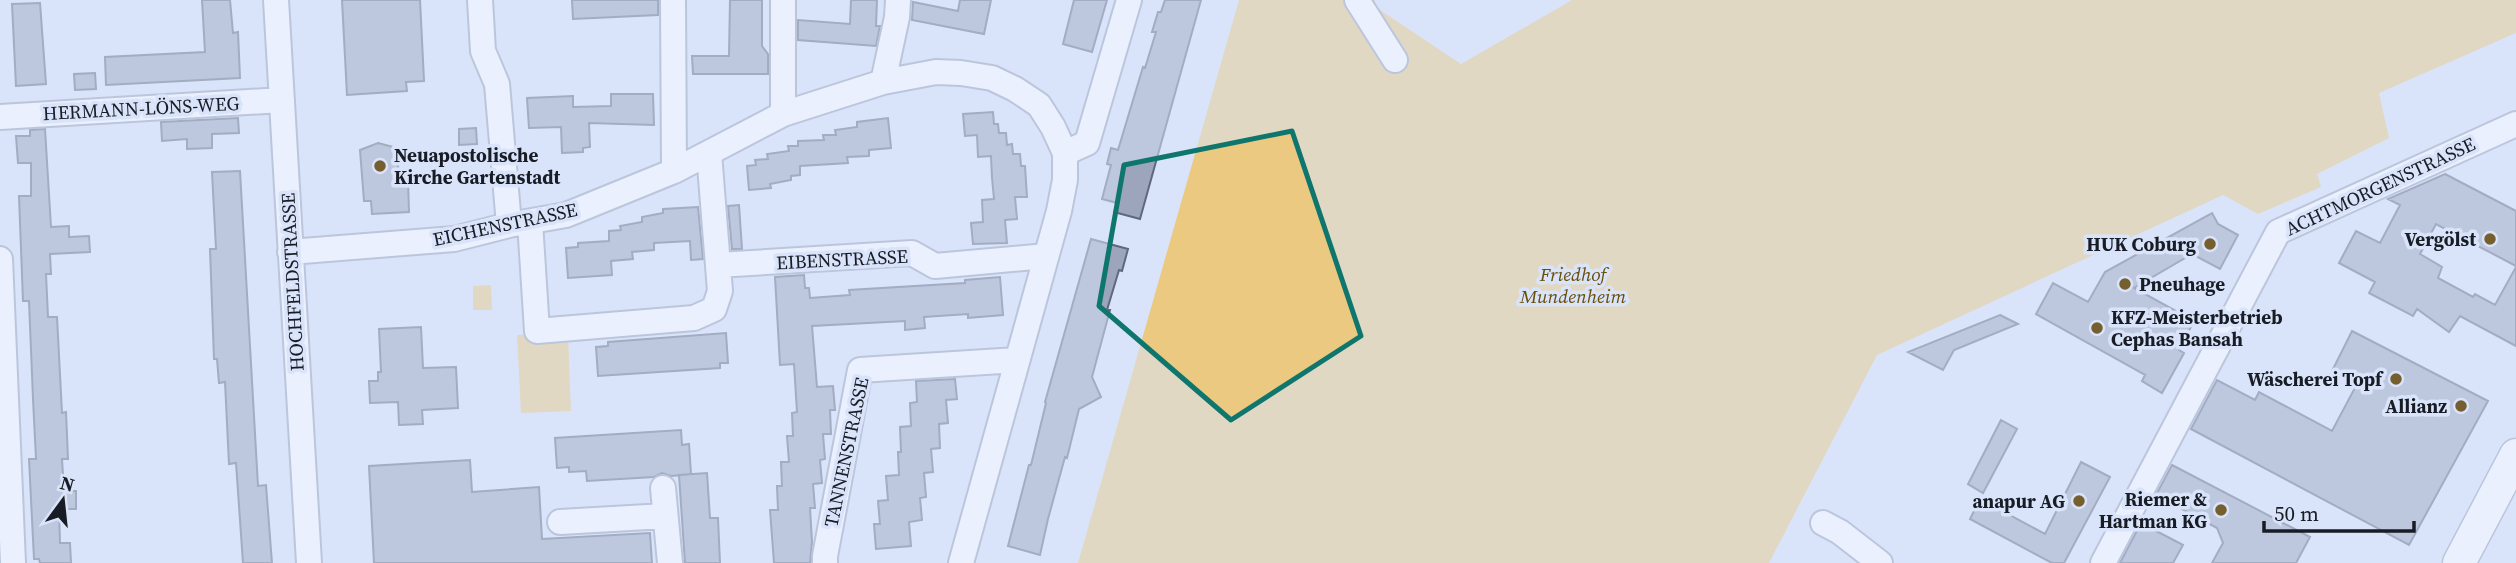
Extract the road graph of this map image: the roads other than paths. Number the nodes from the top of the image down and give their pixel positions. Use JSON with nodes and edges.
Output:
{"nodes":[{"id":1,"x":276,"y":0,"type":"edge"},
{"id":2,"x":480,"y":0,"type":"edge"},
{"id":3,"x":673,"y":0,"type":"edge"},
{"id":4,"x":783,"y":0,"type":"edge"},
{"id":5,"x":898,"y":0,"type":"edge"},
{"id":6,"x":1129,"y":0,"type":"edge"},
{"id":7,"x":1357,"y":0,"type":"edge"},
{"id":8,"x":1395,"y":60,"type":"dead end"},
{"id":9,"x":883,"y":82,"type":"junction"},
{"id":10,"x":282,"y":100,"type":"junction"},
{"id":11,"x":783,"y":114,"type":"junction"},
{"id":12,"x":0,"y":117,"type":"edge"},
{"id":13,"x":2516,"y":124,"type":"edge"},
{"id":14,"x":709,"y":153,"type":"junction"},
{"id":15,"x":1065,"y":153,"type":"junction"},
{"id":16,"x":674,"y":171,"type":"junction"},
{"id":17,"x":520,"y":224,"type":"junction"},
{"id":18,"x":290,"y":252,"type":"junction"},
{"id":19,"x":1046,"y":256,"type":"junction"},
{"id":20,"x":0,"y":259,"type":"edge"},
{"id":21,"x":718,"y":265,"type":"junction"},
{"id":22,"x":1017,"y":360,"type":"junction"},
{"id":23,"x":2516,"y":455,"type":"edge"},
{"id":24,"x":663,"y":488,"type":"dead end"},
{"id":25,"x":665,"y":516,"type":"junction"},
{"id":26,"x":560,"y":522,"type":"dead end"},
{"id":27,"x":1823,"y":523,"type":"dead end"},
{"id":28,"x":13,"y":563,"type":"edge"},
{"id":29,"x":309,"y":563,"type":"edge"},
{"id":30,"x":670,"y":563,"type":"edge"},
{"id":31,"x":825,"y":563,"type":"edge"},
{"id":32,"x":961,"y":563,"type":"edge"},
{"id":33,"x":1880,"y":563,"type":"edge"},
{"id":34,"x":2103,"y":563,"type":"edge"},
{"id":35,"x":2459,"y":563,"type":"edge"}],
"edges":[{"from":1,"to":10,"type":"street","name":"HOCHFELDSTRASSE"},
{"from":2,"to":17,"type":"street"},
{"from":3,"to":16,"type":"street"},
{"from":4,"to":11,"type":"street"},
{"from":5,"to":9,"type":"street"},
{"from":6,"to":15,"type":"street"},
{"from":7,"to":8,"type":"street"},
{"from":9,"to":11,"type":"street","name":"EICHENSTRASSE"},
{"from":9,"to":15,"type":"street","name":"EICHENSTRASSE"},
{"from":10,"to":12,"type":"street","name":"HERMANN-LÖNS-WEG"},
{"from":10,"to":18,"type":"street","name":"HOCHFELDSTRASSE"},
{"from":11,"to":14,"type":"street","name":"EICHENSTRASSE"},
{"from":13,"to":34,"type":"street","name":"ACHTMORGENSTRASSE"},
{"from":14,"to":16,"type":"street","name":"EICHENSTRASSE"},
{"from":14,"to":21,"type":"street"},
{"from":15,"to":19,"type":"street","name":"EICHENSTRASSE"},
{"from":16,"to":17,"type":"street","name":"EICHENSTRASSE"},
{"from":17,"to":18,"type":"street","name":"EICHENSTRASSE"},
{"from":17,"to":21,"type":"street"},
{"from":18,"to":29,"type":"street","name":"HOCHFELDSTRASSE"},
{"from":19,"to":21,"type":"street","name":"EIBENSTRASSE"},
{"from":19,"to":22,"type":"street","name":"EICHENSTRASSE"},
{"from":20,"to":28,"type":"street"},
{"from":22,"to":31,"type":"street","name":"TANNENSTRASSE"},
{"from":22,"to":32,"type":"street","name":"EICHENSTRASSE"},
{"from":23,"to":35,"type":"main road"},
{"from":24,"to":25,"type":"street"},
{"from":25,"to":26,"type":"street"},
{"from":25,"to":30,"type":"street"},
{"from":27,"to":33,"type":"street"}]}
